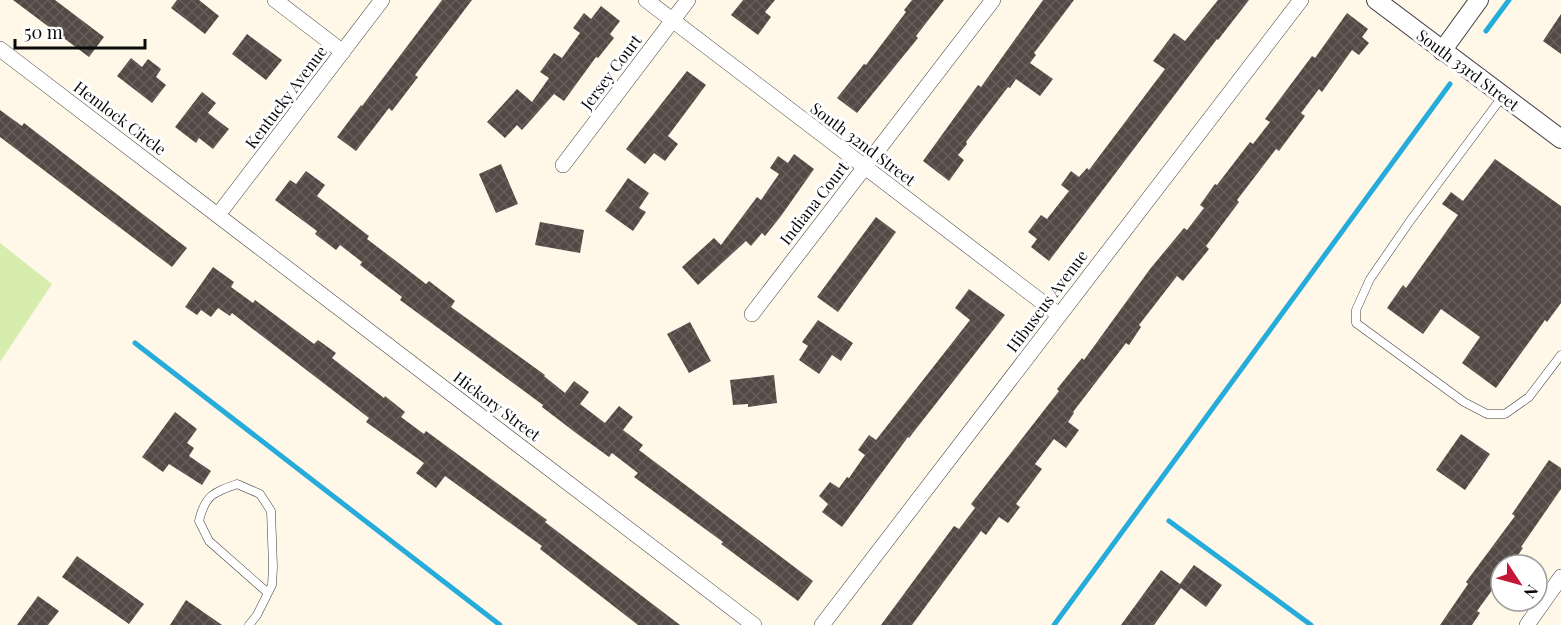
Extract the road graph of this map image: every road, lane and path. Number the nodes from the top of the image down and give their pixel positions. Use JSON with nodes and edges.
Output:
{"nodes":[{"id":1,"x":275,"y":0,"type":"edge"},
{"id":2,"x":382,"y":0,"type":"edge"},
{"id":3,"x":646,"y":0,"type":"edge"},
{"id":4,"x":688,"y":0,"type":"edge"},
{"id":5,"x":993,"y":0,"type":"edge"},
{"id":6,"x":1301,"y":0,"type":"edge"},
{"id":7,"x":1376,"y":0,"type":"edge"},
{"id":8,"x":1479,"y":0,"type":"edge"},
{"id":9,"x":673,"y":21,"type":"junction"},
{"id":10,"x":0,"y":49,"type":"edge"},
{"id":11,"x":1442,"y":51,"type":"junction"},
{"id":12,"x":343,"y":52,"type":"junction"},
{"id":13,"x":1502,"y":97,"type":"junction"},
{"id":14,"x":1560,"y":135,"type":"edge"},
{"id":15,"x":563,"y":165,"type":"dead end"},
{"id":16,"x":864,"y":167,"type":"junction"},
{"id":17,"x":218,"y":215,"type":"junction"},
{"id":18,"x":752,"y":314,"type":"dead end"},
{"id":19,"x":1059,"y":315,"type":"junction"},
{"id":20,"x":1561,"y":355,"type":"edge"},
{"id":21,"x":1561,"y":577,"type":"edge"},
{"id":22,"x":268,"y":593,"type":"junction"},
{"id":23,"x":249,"y":625,"type":"edge"},
{"id":24,"x":754,"y":625,"type":"edge"},
{"id":25,"x":822,"y":625,"type":"edge"},
{"id":26,"x":1527,"y":625,"type":"edge"}],
"edges":[{"from":1,"to":12,"type":"street"},
{"from":2,"to":12,"type":"street","name":"Kentucky Avenue"},
{"from":3,"to":9,"type":"street","name":"South 32nd Street"},
{"from":4,"to":9,"type":"street","name":"Jersey Court"},
{"from":5,"to":16,"type":"street","name":"Indiana Court"},
{"from":6,"to":19,"type":"street","name":"Hibuscus Avenue"},
{"from":7,"to":11,"type":"street","name":"South 33rd Street"},
{"from":8,"to":11,"type":"street"},
{"from":9,"to":15,"type":"street","name":"Jersey Court"},
{"from":9,"to":16,"type":"street","name":"South 32nd Street"},
{"from":10,"to":17,"type":"street","name":"Hemlock Circle"},
{"from":11,"to":13,"type":"street","name":"South 33rd Street"},
{"from":12,"to":17,"type":"street","name":"Kentucky Avenue"},
{"from":13,"to":14,"type":"street","name":"South 33rd Street"},
{"from":13,"to":20,"type":"lane"},
{"from":16,"to":18,"type":"street","name":"Indiana Court"},
{"from":16,"to":19,"type":"street","name":"South 32nd Street"},
{"from":17,"to":24,"type":"street","name":"Hickory Street"},
{"from":19,"to":25,"type":"street","name":"Hibuscus Avenue"},
{"from":21,"to":26,"type":"street"},
{"from":22,"to":22,"type":"lane"},
{"from":22,"to":23,"type":"lane"}]}
